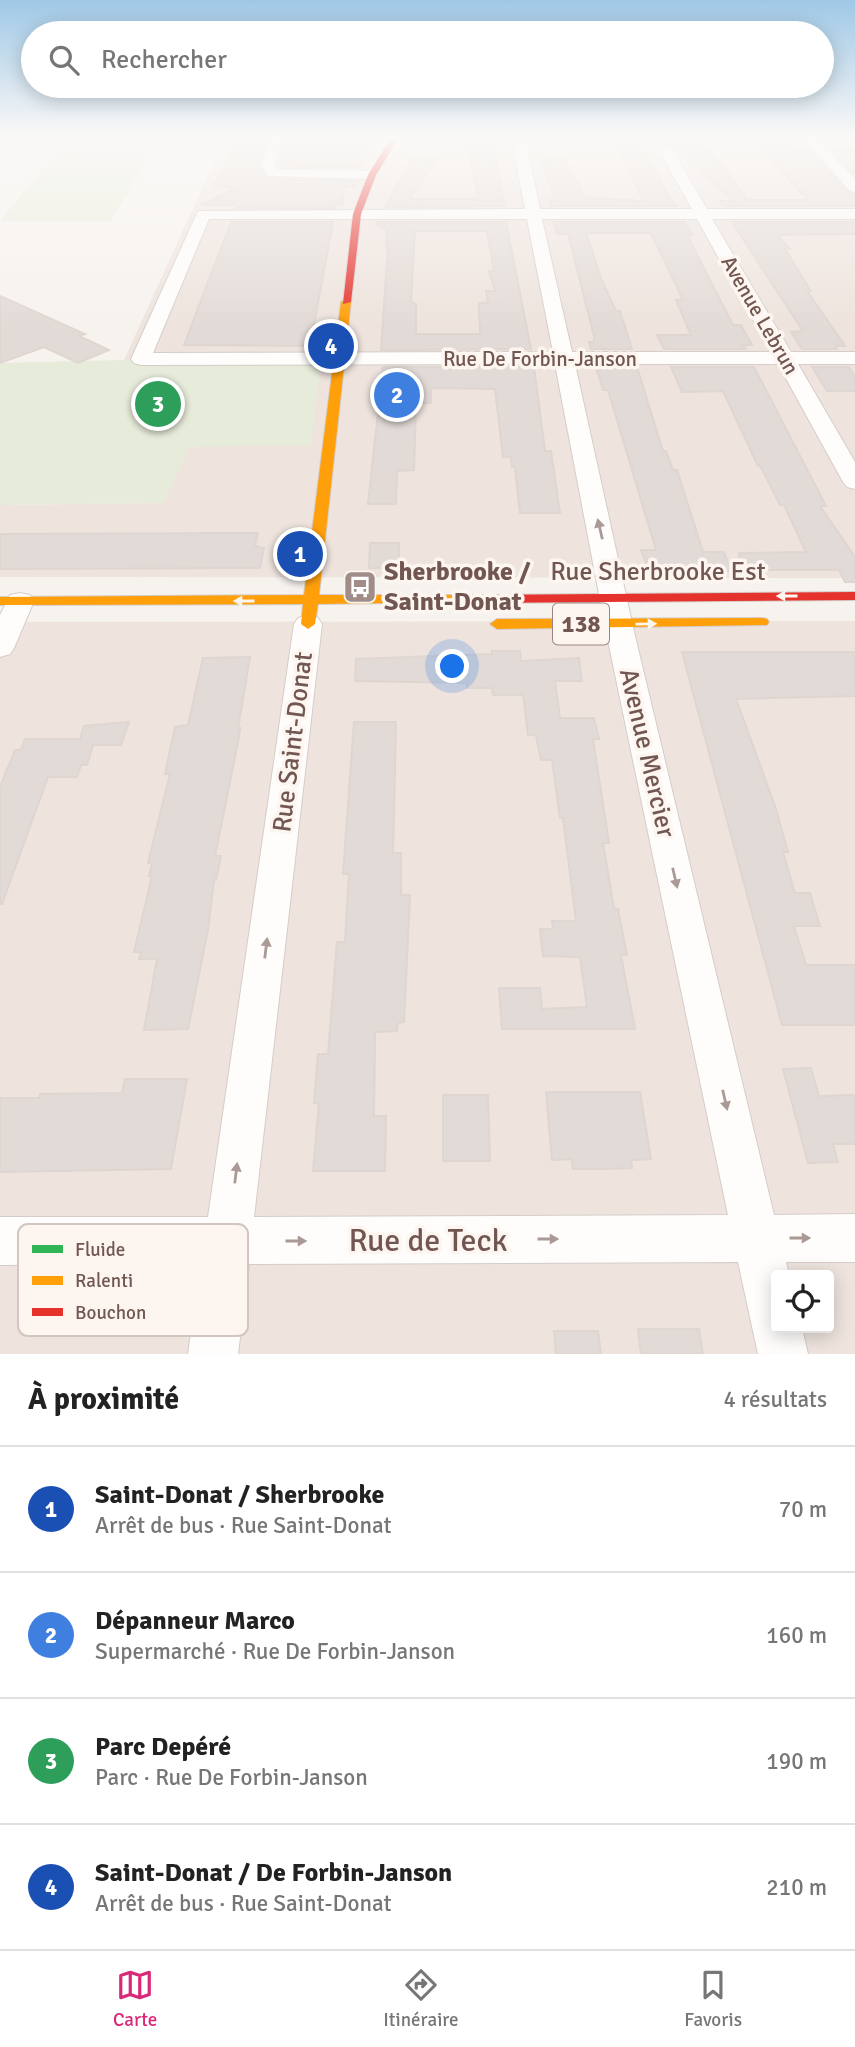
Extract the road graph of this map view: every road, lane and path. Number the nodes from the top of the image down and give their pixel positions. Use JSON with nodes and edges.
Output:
{"nodes":[{"id":1,"x":362,"y":201,"type":"edge"},
{"id":2,"x":532,"y":201,"type":"edge"},
{"id":3,"x":695,"y":201,"type":"edge"},
{"id":4,"x":357,"y":214,"type":"junction"},
{"id":5,"x":535,"y":214,"type":"junction"},
{"id":6,"x":702,"y":214,"type":"junction"},
{"id":7,"x":855,"y":214,"type":"edge"},
{"id":8,"x":785,"y":358,"type":"junction"},
{"id":9,"x":855,"y":358,"type":"edge"},
{"id":10,"x":341,"y":359,"type":"junction"},
{"id":11,"x":562,"y":359,"type":"junction"},
{"id":12,"x":855,"y":482,"type":"edge"},
{"id":13,"x":855,"y":596,"type":"edge"},
{"id":14,"x":616,"y":610,"type":"junction"},
{"id":15,"x":309,"y":618,"type":"junction"},
{"id":16,"x":9,"y":620,"type":"edge"},
{"id":17,"x":772,"y":622,"type":"dead end"},
{"id":18,"x":483,"y":624,"type":"dead end"},
{"id":19,"x":230,"y":1224,"type":"edge"},
{"id":20,"x":756,"y":1238,"type":"junction"},
{"id":21,"x":855,"y":1238,"type":"edge"},
{"id":22,"x":0,"y":1241,"type":"edge"},
{"id":23,"x":18,"y":1241,"type":"edge"},
{"id":24,"x":248,"y":1241,"type":"edge"},
{"id":25,"x":771,"y":1305,"type":"edge"},
{"id":26,"x":778,"y":1333,"type":"edge"},
{"id":27,"x":215,"y":1336,"type":"edge"},
{"id":28,"x":213,"y":1354,"type":"edge"},
{"id":29,"x":783,"y":1354,"type":"edge"}],
"edges":[{"from":1,"to":4,"type":"street","name":"Rue Saint-Donat"},
{"from":2,"to":5,"type":"street","name":"Avenue Mercier"},
{"from":3,"to":6,"type":"street","name":"Avenue Lebrun"},
{"from":4,"to":5,"type":"street"},
{"from":4,"to":10,"type":"street","name":"Rue Saint-Donat"},
{"from":4,"to":10,"type":"street","name":"Rue De Forbin-Janson"},
{"from":5,"to":6,"type":"street"},
{"from":5,"to":11,"type":"street","name":"Avenue Mercier"},
{"from":6,"to":7,"type":"street"},
{"from":6,"to":8,"type":"street","name":"Avenue Lebrun"},
{"from":8,"to":9,"type":"street","name":"Rue De Forbin-Janson"},
{"from":8,"to":11,"type":"street","name":"Rue De Forbin-Janson"},
{"from":8,"to":12,"type":"street","name":"Avenue Lebrun"},
{"from":10,"to":11,"type":"street","name":"Rue De Forbin-Janson"},
{"from":10,"to":15,"type":"street","name":"Rue Saint-Donat"},
{"from":14,"to":11,"type":"street","name":"Avenue Mercier","one_way":true},
{"from":13,"to":14,"type":"street","name":"Rue Sherbrooke Est","number":"138","one_way":true},
{"from":14,"to":15,"type":"street","name":"Rue Sherbrooke Est","number":"138"},
{"from":14,"to":17,"type":"street","name":"Rue Sherbrooke Est","number":"138","one_way":true},
{"from":14,"to":18,"type":"street","name":"Rue Sherbrooke Est","number":"138"},
{"from":14,"to":20,"type":"street","name":"Avenue Mercier","one_way":true},
{"from":15,"to":16,"type":"street","name":"Rue Sherbrooke Est","number":"138","one_way":true},
{"from":19,"to":15,"type":"street","name":"Rue Saint-Donat","one_way":true},
{"from":20,"to":21,"type":"street","name":"Rue de Teck","one_way":true},
{"from":24,"to":20,"type":"street","name":"Rue de Teck","one_way":true},
{"from":20,"to":25,"type":"street","name":"Avenue Mercier"},
{"from":22,"to":23,"type":"street","name":"Rue de Teck"},
{"from":26,"to":29,"type":"street","name":"Avenue Mercier"},
{"from":27,"to":28,"type":"street","name":"Rue Saint-Donat"}]}
